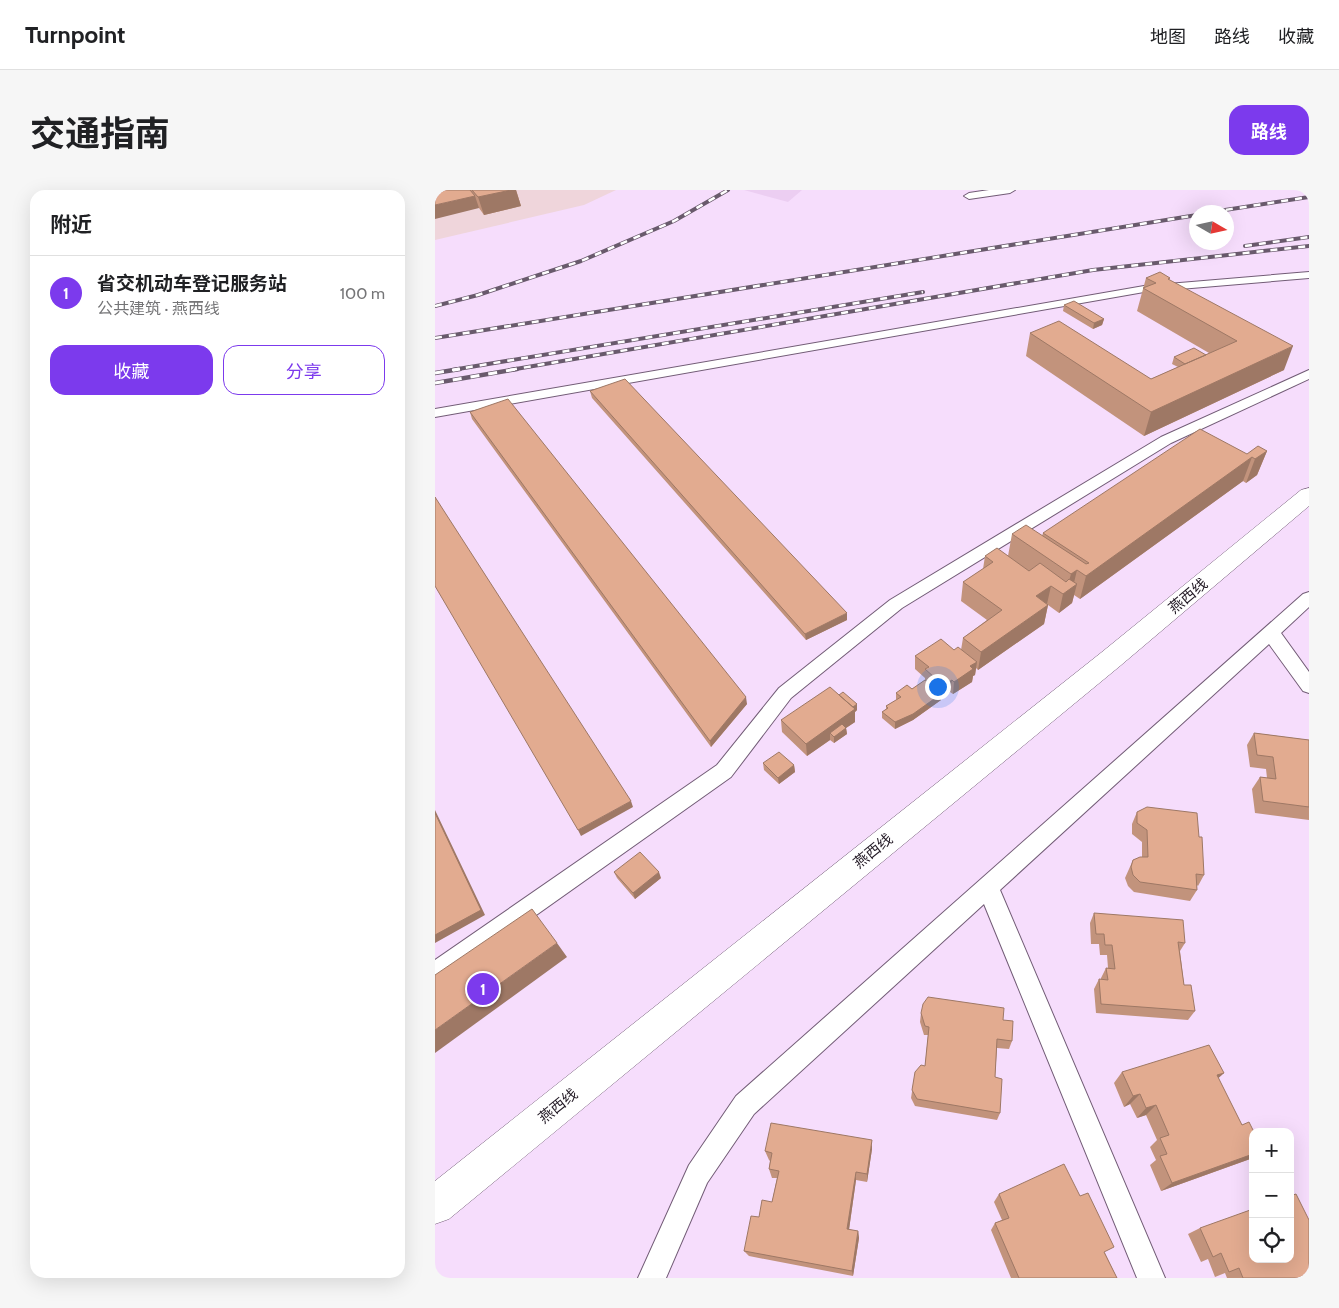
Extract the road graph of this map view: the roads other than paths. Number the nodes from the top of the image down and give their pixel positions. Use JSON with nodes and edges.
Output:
{"nodes":[{"id":1,"x":1010,"y":190,"type":"edge"},
{"id":2,"x":969,"y":196,"type":"dead end"},
{"id":3,"x":1309,"y":275,"type":"edge"},
{"id":4,"x":1309,"y":374,"type":"edge"},
{"id":5,"x":435,"y":413,"type":"edge"},
{"id":6,"x":1309,"y":495,"type":"edge"},
{"id":7,"x":1309,"y":598,"type":"edge"},
{"id":8,"x":1271,"y":633,"type":"junction"},
{"id":9,"x":1309,"y":686,"type":"edge"},
{"id":10,"x":988,"y":887,"type":"junction"},
{"id":11,"x":435,"y":973,"type":"edge"},
{"id":12,"x":435,"y":1205,"type":"edge"},
{"id":13,"x":652,"y":1278,"type":"edge"},
{"id":14,"x":1151,"y":1278,"type":"edge"}],
"edges":[{"from":1,"to":2,"type":"lane"},
{"from":3,"to":5,"type":"lane"},
{"from":4,"to":11,"type":"lane"},
{"from":6,"to":12,"type":"street","name":"燕西线"},
{"from":7,"to":8,"type":"lane"},
{"from":8,"to":9,"type":"lane"},
{"from":8,"to":10,"type":"lane"},
{"from":10,"to":13,"type":"lane"},
{"from":10,"to":14,"type":"lane"}]}
